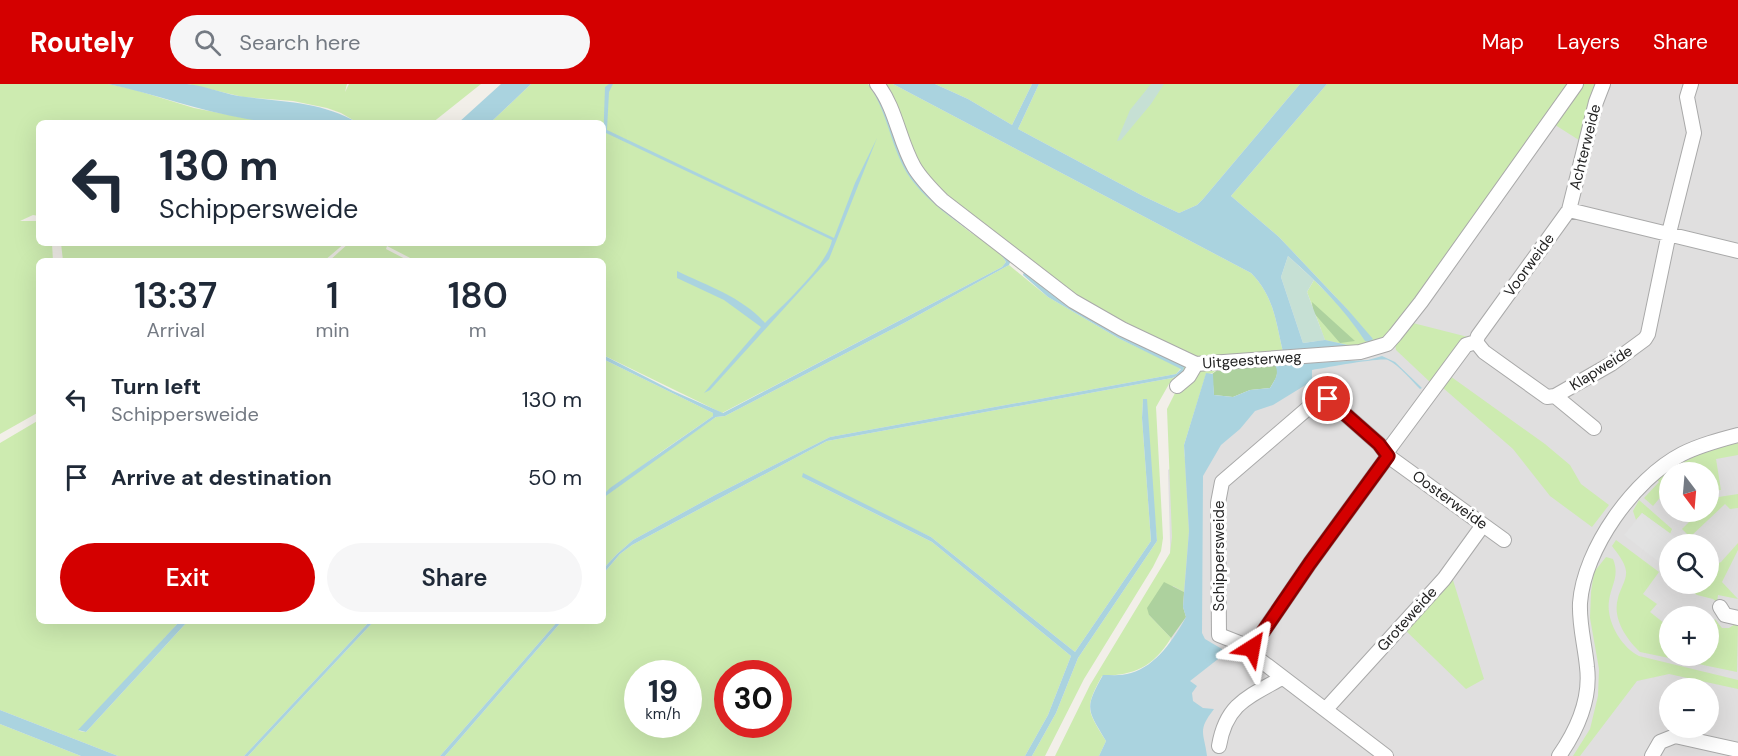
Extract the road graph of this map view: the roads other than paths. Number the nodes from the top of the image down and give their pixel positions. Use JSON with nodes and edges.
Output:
{"nodes":[{"id":1,"x":877,"y":84,"type":"edge"},
{"id":2,"x":1576,"y":84,"type":"edge"},
{"id":3,"x":1603,"y":84,"type":"edge"},
{"id":4,"x":1691,"y":84,"type":"edge"},
{"id":5,"x":1569,"y":210,"type":"junction"},
{"id":6,"x":1669,"y":233,"type":"junction"},
{"id":7,"x":1738,"y":251,"type":"edge"},
{"id":8,"x":1476,"y":342,"type":"junction"},
{"id":9,"x":1196,"y":364,"type":"junction"},
{"id":10,"x":1177,"y":386,"type":"dead end"},
{"id":11,"x":1556,"y":396,"type":"junction"},
{"id":12,"x":1594,"y":428,"type":"dead end"},
{"id":13,"x":1738,"y":435,"type":"edge"},
{"id":14,"x":1387,"y":454,"type":"junction"},
{"id":15,"x":1483,"y":525,"type":"junction"},
{"id":16,"x":1504,"y":540,"type":"dead end"},
{"id":17,"x":1720,"y":607,"type":"dead end"},
{"id":18,"x":1738,"y":618,"type":"edge"},
{"id":19,"x":1252,"y":648,"type":"junction"},
{"id":20,"x":1282,"y":678,"type":"junction"},
{"id":21,"x":1326,"y":709,"type":"junction"},
{"id":22,"x":1219,"y":746,"type":"dead end"},
{"id":23,"x":1738,"y":750,"type":"edge"},
{"id":24,"x":1386,"y":756,"type":"edge"},
{"id":25,"x":1559,"y":756,"type":"edge"},
{"id":26,"x":1652,"y":756,"type":"edge"}],
"edges":[{"from":1,"to":9,"type":"street","name":"Uitgeesterweg"},
{"from":2,"to":9,"type":"street","name":"Uitgeesterweg"},
{"from":3,"to":5,"type":"street","name":"Achterweide"},
{"from":4,"to":6,"type":"street","name":"Klapweide"},
{"from":5,"to":6,"type":"street"},
{"from":5,"to":8,"type":"street","name":"Voorweide"},
{"from":6,"to":7,"type":"street"},
{"from":6,"to":11,"type":"street","name":"Klapweide"},
{"from":8,"to":11,"type":"street"},
{"from":8,"to":14,"type":"street","name":"Voorweide"},
{"from":9,"to":10,"type":"street"},
{"from":11,"to":12,"type":"street"},
{"from":13,"to":25,"type":"street"},
{"from":14,"to":15,"type":"street","name":"Oosterweide"},
{"from":14,"to":19,"type":"street"},
{"from":14,"to":19,"type":"street","name":"Schippersweide"},
{"from":15,"to":16,"type":"street","name":"Oosterweide"},
{"from":15,"to":21,"type":"street","name":"Groteweide"},
{"from":17,"to":18,"type":"street"},
{"from":19,"to":20,"type":"street"},
{"from":20,"to":21,"type":"street"},
{"from":20,"to":22,"type":"street"},
{"from":21,"to":24,"type":"street"},
{"from":23,"to":26,"type":"street"}]}
